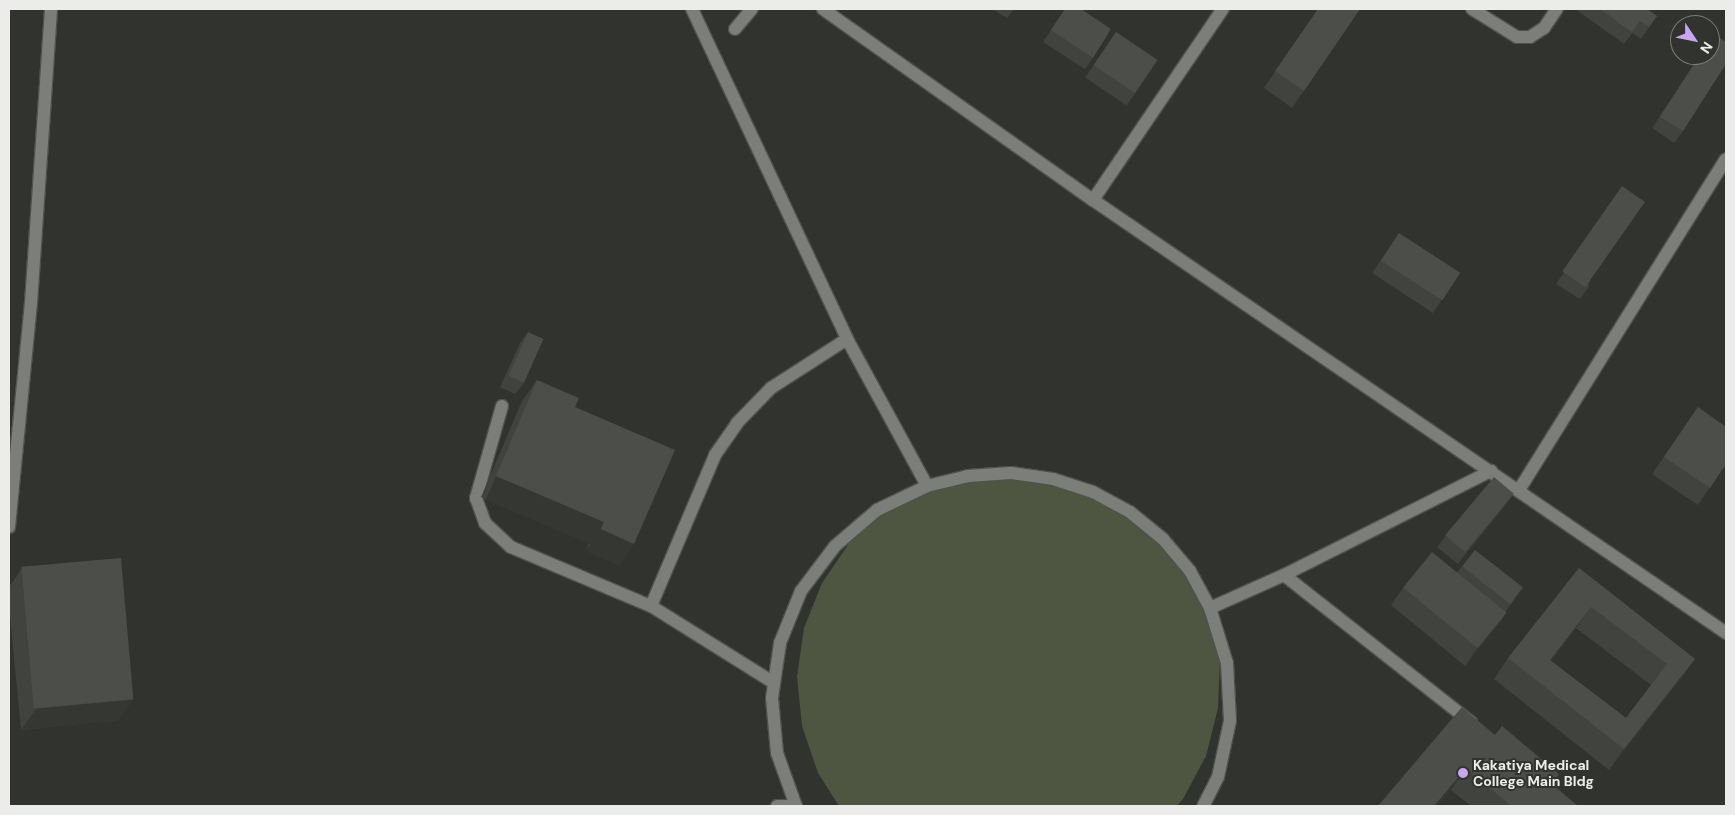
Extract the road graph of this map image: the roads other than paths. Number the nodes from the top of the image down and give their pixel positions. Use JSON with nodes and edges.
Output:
{"nodes":[{"id":1,"x":50,"y":9,"type":"edge"},
{"id":2,"x":692,"y":9,"type":"edge"},
{"id":3,"x":752,"y":9,"type":"edge"},
{"id":4,"x":823,"y":9,"type":"edge"},
{"id":5,"x":1223,"y":9,"type":"edge"},
{"id":6,"x":1472,"y":9,"type":"edge"},
{"id":7,"x":1557,"y":9,"type":"edge"},
{"id":8,"x":735,"y":29,"type":"dead end"},
{"id":9,"x":1726,"y":159,"type":"edge"},
{"id":10,"x":1093,"y":200,"type":"junction"},
{"id":11,"x":847,"y":339,"type":"junction"},
{"id":12,"x":502,"y":406,"type":"dead end"},
{"id":13,"x":1491,"y":471,"type":"junction"},
{"id":14,"x":927,"y":486,"type":"junction"},
{"id":15,"x":1519,"y":490,"type":"junction"},
{"id":16,"x":9,"y":527,"type":"edge"},
{"id":17,"x":1284,"y":576,"type":"junction"},
{"id":18,"x":651,"y":606,"type":"junction"},
{"id":19,"x":1210,"y":608,"type":"junction"},
{"id":20,"x":1726,"y":633,"type":"edge"},
{"id":21,"x":774,"y":683,"type":"junction"},
{"id":22,"x":1478,"y":728,"type":"edge"},
{"id":23,"x":777,"y":806,"type":"edge"},
{"id":24,"x":796,"y":806,"type":"edge"},
{"id":25,"x":1203,"y":806,"type":"edge"}],
"edges":[{"from":1,"to":16,"type":"street"},
{"from":2,"to":11,"type":"street"},
{"from":3,"to":8,"type":"street"},
{"from":4,"to":10,"type":"street"},
{"from":5,"to":10,"type":"street"},
{"from":6,"to":7,"type":"street"},
{"from":9,"to":15,"type":"street"},
{"from":10,"to":13,"type":"street"},
{"from":11,"to":14,"type":"street"},
{"from":11,"to":18,"type":"street"},
{"from":12,"to":18,"type":"street"},
{"from":13,"to":15,"type":"street"},
{"from":13,"to":17,"type":"street"},
{"from":14,"to":19,"type":"street"},
{"from":14,"to":21,"type":"street"},
{"from":15,"to":20,"type":"street"},
{"from":17,"to":19,"type":"street"},
{"from":17,"to":22,"type":"street"},
{"from":18,"to":21,"type":"street"},
{"from":19,"to":25,"type":"street"},
{"from":21,"to":24,"type":"street"},
{"from":23,"to":24,"type":"street"}]}
